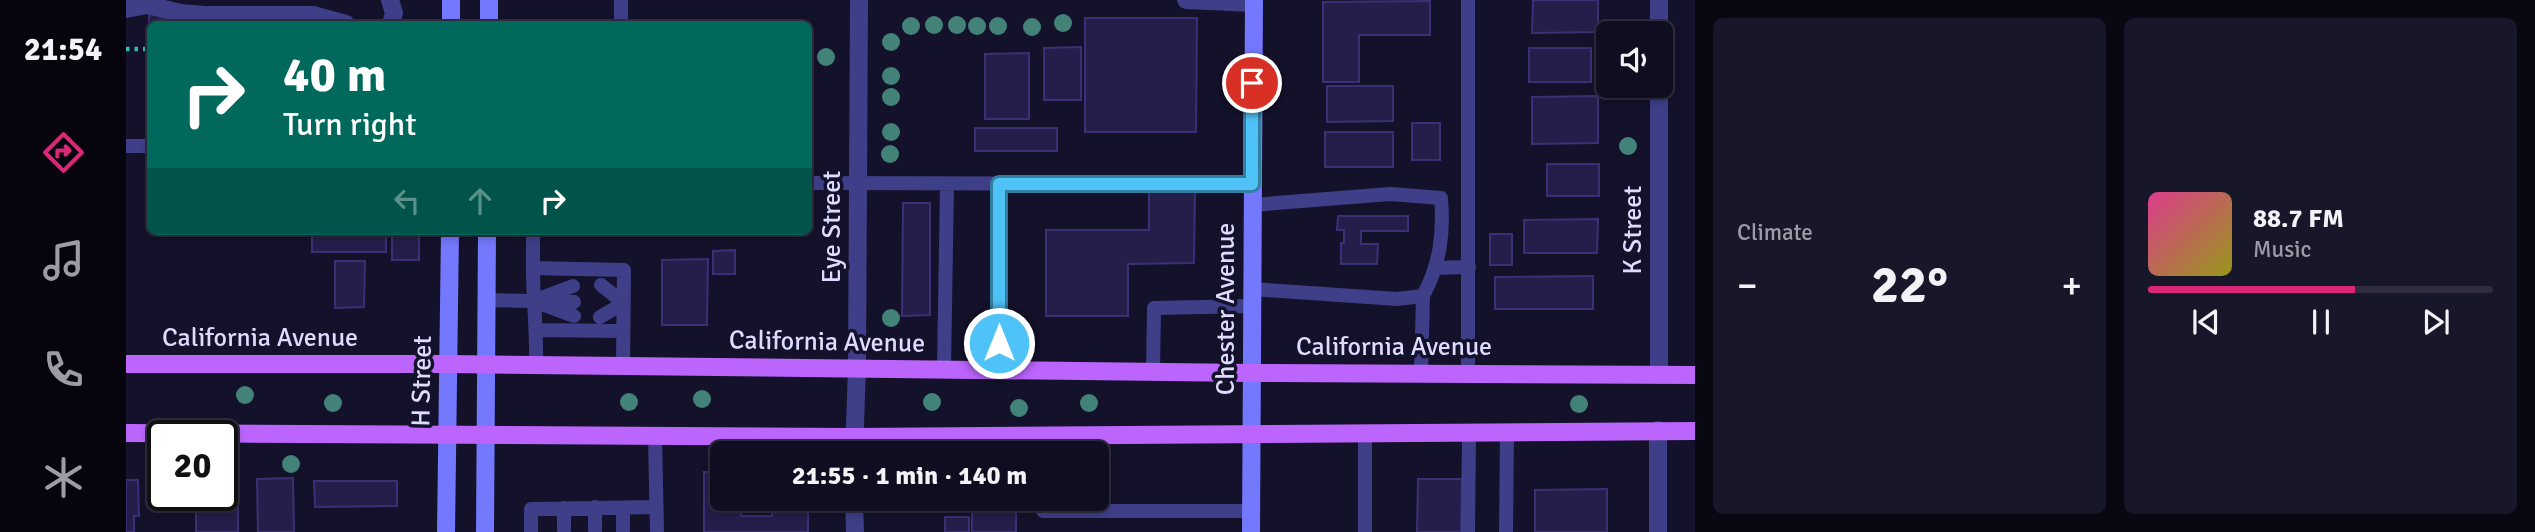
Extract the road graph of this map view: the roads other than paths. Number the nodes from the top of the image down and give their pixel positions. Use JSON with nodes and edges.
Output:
{"nodes":[{"id":1,"x":390,"y":0,"type":"edge"},
{"id":2,"x":451,"y":0,"type":"edge"},
{"id":3,"x":489,"y":0,"type":"edge"},
{"id":4,"x":621,"y":0,"type":"edge"},
{"id":5,"x":859,"y":0,"type":"edge"},
{"id":6,"x":1186,"y":0,"type":"edge"},
{"id":7,"x":1468,"y":0,"type":"edge"},
{"id":8,"x":1659,"y":0,"type":"edge"},
{"id":9,"x":1253,"y":1,"type":"edge"},
{"id":10,"x":126,"y":9,"type":"edge"},
{"id":11,"x":335,"y":21,"type":"edge"},
{"id":12,"x":392,"y":21,"type":"edge"},
{"id":13,"x":451,"y":21,"type":"edge"},
{"id":14,"x":489,"y":21,"type":"edge"},
{"id":15,"x":621,"y":21,"type":"edge"},
{"id":16,"x":1659,"y":21,"type":"edge"},
{"id":17,"x":1659,"y":98,"type":"edge"},
{"id":18,"x":126,"y":146,"type":"edge"},
{"id":19,"x":147,"y":146,"type":"edge"},
{"id":20,"x":812,"y":183,"type":"edge"},
{"id":21,"x":858,"y":183,"type":"junction"},
{"id":22,"x":947,"y":184,"type":"junction"},
{"id":23,"x":999,"y":184,"type":"junction"},
{"id":24,"x":1252,"y":184,"type":"junction"},
{"id":25,"x":1252,"y":205,"type":"junction"},
{"id":26,"x":450,"y":235,"type":"edge"},
{"id":27,"x":487,"y":235,"type":"edge"},
{"id":28,"x":533,"y":235,"type":"edge"},
{"id":29,"x":1469,"y":267,"type":"junction"},
{"id":30,"x":533,"y":268,"type":"junction"},
{"id":31,"x":1435,"y":268,"type":"junction"},
{"id":32,"x":601,"y":285,"type":"dead end"},
{"id":33,"x":573,"y":286,"type":"dead end"},
{"id":34,"x":1423,"y":296,"type":"junction"},
{"id":35,"x":1252,"y":298,"type":"junction"},
{"id":36,"x":487,"y":300,"type":"junction"},
{"id":37,"x":533,"y":301,"type":"junction"},
{"id":38,"x":624,"y":303,"type":"junction"},
{"id":39,"x":574,"y":309,"type":"dead end"},
{"id":40,"x":601,"y":310,"type":"dead end"},
{"id":41,"x":537,"y":330,"type":"junction"},
{"id":42,"x":623,"y":331,"type":"junction"},
{"id":43,"x":126,"y":364,"type":"edge"},
{"id":44,"x":449,"y":364,"type":"junction"},
{"id":45,"x":486,"y":365,"type":"junction"},
{"id":46,"x":536,"y":365,"type":"junction"},
{"id":47,"x":623,"y":366,"type":"junction"},
{"id":48,"x":857,"y":368,"type":"junction"},
{"id":49,"x":944,"y":369,"type":"junction"},
{"id":50,"x":999,"y":370,"type":"junction"},
{"id":51,"x":1153,"y":372,"type":"junction"},
{"id":52,"x":1251,"y":373,"type":"junction"},
{"id":53,"x":1421,"y":374,"type":"junction"},
{"id":54,"x":1468,"y":374,"type":"junction"},
{"id":55,"x":1659,"y":375,"type":"junction"},
{"id":56,"x":1695,"y":375,"type":"edge"},
{"id":57,"x":1658,"y":430,"type":"junction"},
{"id":58,"x":1695,"y":431,"type":"edge"},
{"id":59,"x":1469,"y":432,"type":"junction"},
{"id":60,"x":1507,"y":432,"type":"junction"},
{"id":61,"x":126,"y":433,"type":"edge"},
{"id":62,"x":1366,"y":433,"type":"junction"},
{"id":63,"x":1251,"y":434,"type":"junction"},
{"id":64,"x":447,"y":435,"type":"junction"},
{"id":65,"x":486,"y":435,"type":"junction"},
{"id":66,"x":655,"y":436,"type":"junction"},
{"id":67,"x":766,"y":441,"type":"edge"},
{"id":68,"x":854,"y":441,"type":"edge"},
{"id":69,"x":1105,"y":441,"type":"edge"},
{"id":70,"x":595,"y":507,"type":"junction"},
{"id":71,"x":656,"y":507,"type":"junction"},
{"id":72,"x":564,"y":508,"type":"junction"},
{"id":73,"x":623,"y":508,"type":"junction"},
{"id":74,"x":854,"y":511,"type":"edge"},
{"id":75,"x":1109,"y":511,"type":"edge"},
{"id":76,"x":1251,"y":511,"type":"junction"},
{"id":77,"x":564,"y":530,"type":"dead end"},
{"id":78,"x":595,"y":530,"type":"dead end"},
{"id":79,"x":623,"y":531,"type":"edge"},
{"id":80,"x":446,"y":532,"type":"edge"},
{"id":81,"x":485,"y":532,"type":"edge"},
{"id":82,"x":531,"y":532,"type":"edge"},
{"id":83,"x":657,"y":532,"type":"edge"},
{"id":84,"x":855,"y":532,"type":"edge"},
{"id":85,"x":1251,"y":532,"type":"edge"},
{"id":86,"x":1365,"y":532,"type":"edge"},
{"id":87,"x":1468,"y":532,"type":"edge"},
{"id":88,"x":1506,"y":532,"type":"edge"},
{"id":89,"x":1658,"y":532,"type":"edge"}],
"edges":[{"from":1,"to":12,"type":"street"},
{"from":2,"to":13,"type":"street"},
{"from":3,"to":14,"type":"street"},
{"from":4,"to":15,"type":"lane"},
{"from":5,"to":21,"type":"street","name":"Eye Street"},
{"from":6,"to":9,"type":"street"},
{"from":7,"to":29,"type":"lane"},
{"from":8,"to":16,"type":"street"},
{"from":9,"to":24,"type":"street","name":"Chester Avenue"},
{"from":10,"to":11,"type":"street"},
{"from":17,"to":55,"type":"street","name":"K Street"},
{"from":18,"to":19,"type":"lane"},
{"from":20,"to":21,"type":"lane"},
{"from":21,"to":22,"type":"lane"},
{"from":21,"to":48,"type":"street","name":"Eye Street"},
{"from":22,"to":23,"type":"lane"},
{"from":22,"to":49,"type":"lane"},
{"from":23,"to":24,"type":"lane"},
{"from":23,"to":50,"type":"lane"},
{"from":24,"to":25,"type":"street","name":"Chester Avenue"},
{"from":25,"to":31,"type":"lane"},
{"from":25,"to":35,"type":"street","name":"Chester Avenue"},
{"from":26,"to":44,"type":"street","name":"H Street"},
{"from":27,"to":36,"type":"street"},
{"from":28,"to":30,"type":"lane"},
{"from":29,"to":31,"type":"lane"},
{"from":29,"to":54,"type":"lane"},
{"from":30,"to":37,"type":"lane"},
{"from":30,"to":38,"type":"lane"},
{"from":31,"to":34,"type":"lane"},
{"from":32,"to":38,"type":"lane"},
{"from":33,"to":37,"type":"lane"},
{"from":34,"to":35,"type":"lane"},
{"from":34,"to":53,"type":"lane"},
{"from":35,"to":51,"type":"lane"},
{"from":35,"to":52,"type":"street","name":"Chester Avenue"},
{"from":36,"to":37,"type":"lane"},
{"from":36,"to":45,"type":"street"},
{"from":37,"to":39,"type":"lane"},
{"from":37,"to":41,"type":"lane"},
{"from":38,"to":40,"type":"lane"},
{"from":38,"to":42,"type":"lane"},
{"from":41,"to":42,"type":"lane"},
{"from":41,"to":46,"type":"lane"},
{"from":42,"to":47,"type":"lane"},
{"from":43,"to":44,"type":"main road","name":"California Avenue"},
{"from":44,"to":45,"type":"main road","name":"California Avenue"},
{"from":44,"to":64,"type":"street","name":"H Street"},
{"from":45,"to":46,"type":"main road","name":"California Avenue"},
{"from":45,"to":65,"type":"street"},
{"from":46,"to":47,"type":"main road","name":"California Avenue"},
{"from":47,"to":48,"type":"main road","name":"California Avenue"},
{"from":48,"to":49,"type":"main road","name":"California Avenue"},
{"from":48,"to":68,"type":"street","name":"Eye Street"},
{"from":49,"to":50,"type":"main road","name":"California Avenue"},
{"from":50,"to":51,"type":"main road","name":"California Avenue"},
{"from":51,"to":52,"type":"main road","name":"California Avenue"},
{"from":52,"to":53,"type":"main road","name":"California Avenue"},
{"from":52,"to":63,"type":"street","name":"Chester Avenue"},
{"from":53,"to":54,"type":"main road","name":"California Avenue"},
{"from":54,"to":55,"type":"main road","name":"California Avenue"},
{"from":55,"to":56,"type":"main road","name":"California Avenue"},
{"from":57,"to":58,"type":"main road"},
{"from":57,"to":60,"type":"main road"},
{"from":57,"to":89,"type":"street"},
{"from":59,"to":60,"type":"main road"},
{"from":59,"to":62,"type":"main road"},
{"from":59,"to":87,"type":"lane"},
{"from":60,"to":88,"type":"lane"},
{"from":61,"to":64,"type":"main road"},
{"from":62,"to":63,"type":"main road"},
{"from":62,"to":86,"type":"lane"},
{"from":63,"to":69,"type":"main road"},
{"from":63,"to":76,"type":"street","name":"Chester Avenue"},
{"from":64,"to":65,"type":"main road"},
{"from":64,"to":80,"type":"street","name":"H Street"},
{"from":65,"to":66,"type":"main road"},
{"from":65,"to":81,"type":"street"},
{"from":66,"to":67,"type":"main road"},
{"from":66,"to":71,"type":"lane"},
{"from":70,"to":72,"type":"lane"},
{"from":70,"to":73,"type":"lane"},
{"from":70,"to":78,"type":"lane"},
{"from":71,"to":73,"type":"lane"},
{"from":71,"to":83,"type":"lane"},
{"from":72,"to":77,"type":"lane"},
{"from":72,"to":82,"type":"lane"},
{"from":73,"to":79,"type":"lane"},
{"from":74,"to":84,"type":"street"},
{"from":75,"to":76,"type":"lane"},
{"from":76,"to":85,"type":"street","name":"Chester Avenue"}]}
